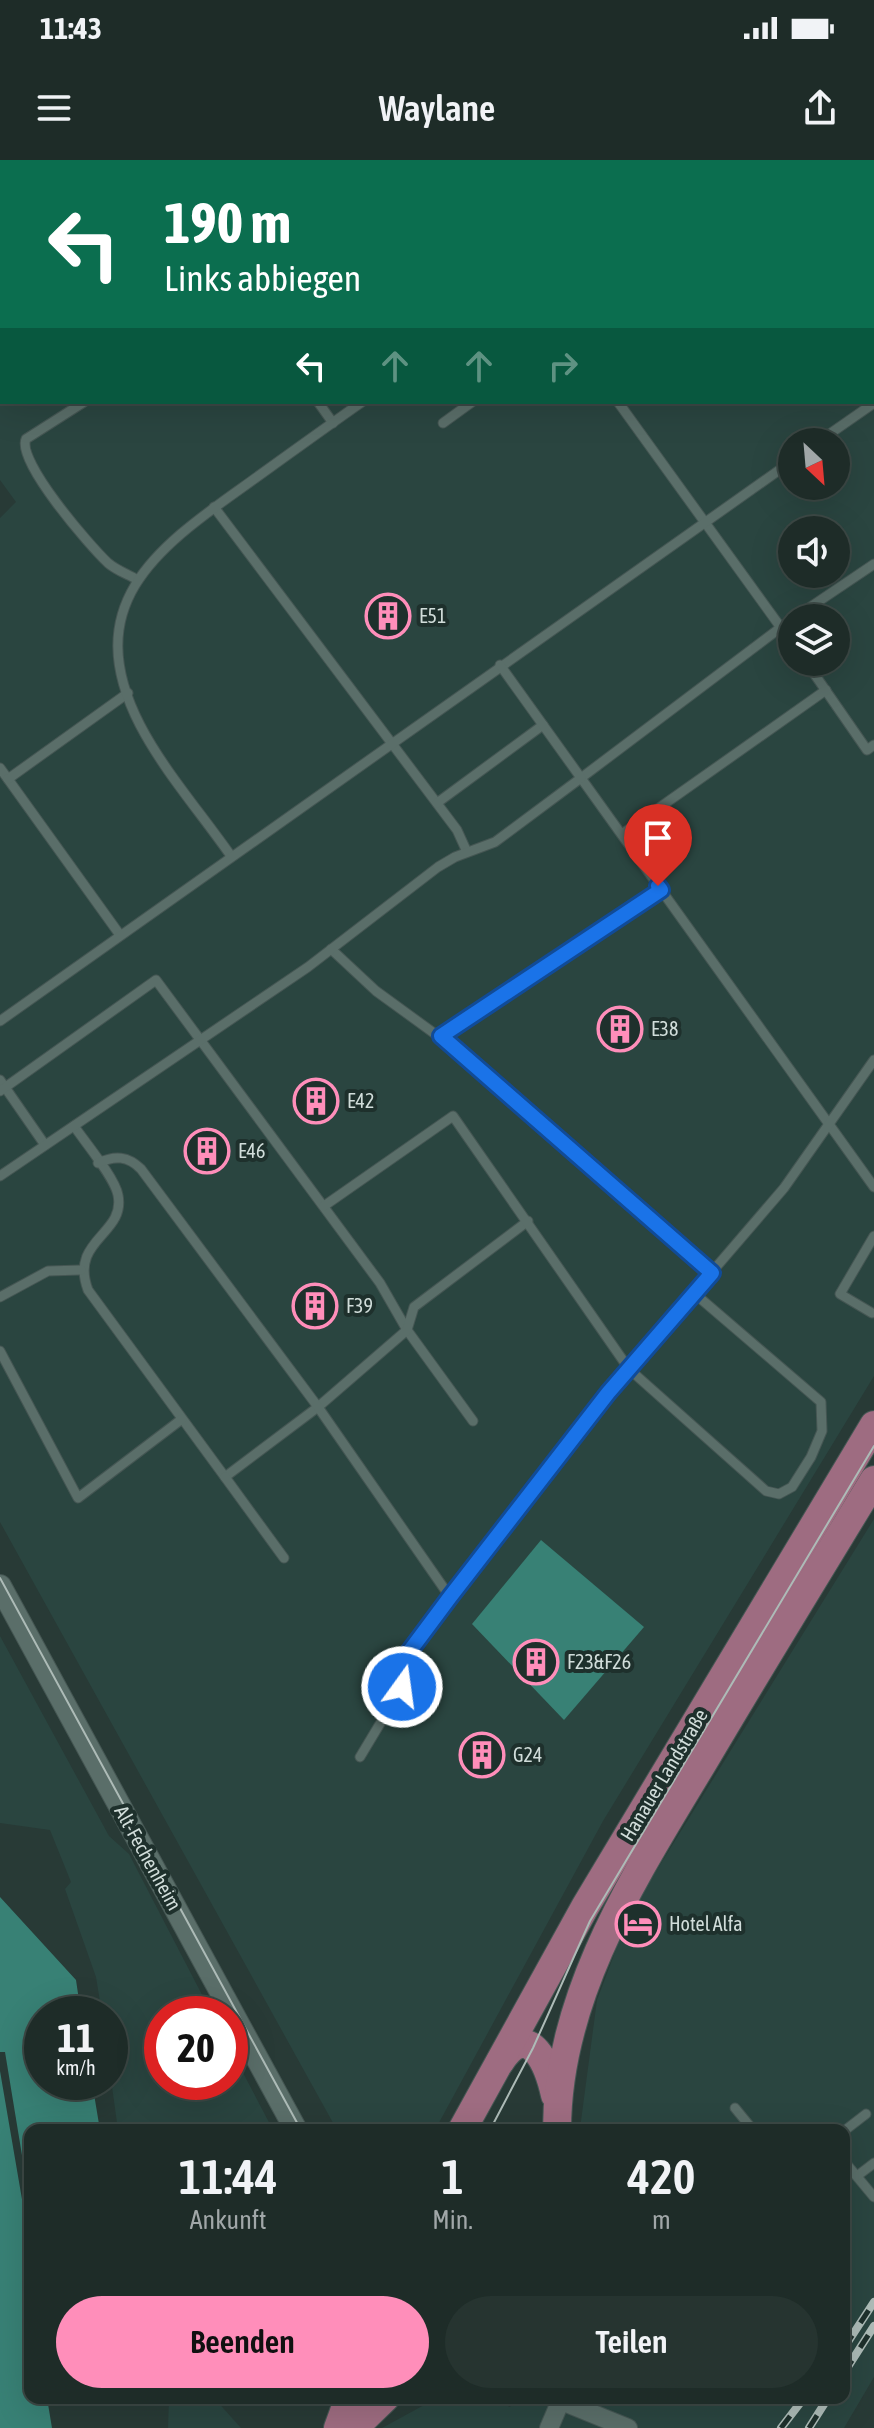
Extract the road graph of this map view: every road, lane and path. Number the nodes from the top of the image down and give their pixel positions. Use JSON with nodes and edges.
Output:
{"nodes":[{"id":1,"x":81,"y":404,"type":"edge"},
{"id":2,"x":319,"y":404,"type":"edge"},
{"id":3,"x":359,"y":404,"type":"edge"},
{"id":4,"x":469,"y":404,"type":"edge"},
{"id":5,"x":619,"y":404,"type":"edge"},
{"id":6,"x":873,"y":404,"type":"edge"},
{"id":7,"x":333,"y":423,"type":"junction"},
{"id":8,"x":443,"y":423,"type":"dead end"},
{"id":9,"x":838,"y":428,"type":"edge"},
{"id":10,"x":778,"y":471,"type":"edge"},
{"id":11,"x":214,"y":507,"type":"junction"},
{"id":12,"x":704,"y":522,"type":"junction"},
{"id":13,"x":874,"y":564,"type":"edge"},
{"id":14,"x":136,"y":579,"type":"junction"},
{"id":15,"x":815,"y":604,"type":"edge"},
{"id":16,"x":778,"y":624,"type":"edge"},
{"id":17,"x":778,"y":629,"type":"edge"},
{"id":18,"x":500,"y":665,"type":"junction"},
{"id":19,"x":816,"y":676,"type":"edge"},
{"id":20,"x":826,"y":690,"type":"junction"},
{"id":21,"x":128,"y":693,"type":"junction"},
{"id":22,"x":543,"y":725,"type":"junction"},
{"id":23,"x":392,"y":742,"type":"junction"},
{"id":24,"x":874,"y":745,"type":"edge"},
{"id":25,"x":0,"y":768,"type":"edge"},
{"id":26,"x":581,"y":778,"type":"junction"},
{"id":27,"x":8,"y":779,"type":"junction"},
{"id":28,"x":437,"y":803,"type":"junction"},
{"id":29,"x":622,"y":834,"type":"junction"},
{"id":30,"x":467,"y":852,"type":"junction"},
{"id":31,"x":231,"y":856,"type":"junction"},
{"id":32,"x":661,"y":890,"type":"junction"},
{"id":33,"x":120,"y":935,"type":"junction"},
{"id":34,"x":331,"y":949,"type":"junction"},
{"id":35,"x":0,"y":1021,"type":"edge"},
{"id":36,"x":441,"y":1036,"type":"junction"},
{"id":37,"x":199,"y":1040,"type":"junction"},
{"id":38,"x":874,"y":1060,"type":"edge"},
{"id":39,"x":2,"y":1086,"type":"edge"},
{"id":40,"x":829,"y":1125,"type":"junction"},
{"id":41,"x":74,"y":1126,"type":"junction"},
{"id":42,"x":45,"y":1145,"type":"junction"},
{"id":43,"x":98,"y":1163,"type":"junction"},
{"id":44,"x":0,"y":1176,"type":"edge"},
{"id":45,"x":874,"y":1187,"type":"edge"},
{"id":46,"x":324,"y":1206,"type":"junction"},
{"id":47,"x":528,"y":1221,"type":"junction"},
{"id":48,"x":874,"y":1236,"type":"edge"},
{"id":49,"x":81,"y":1270,"type":"junction"},
{"id":50,"x":712,"y":1273,"type":"junction"},
{"id":51,"x":694,"y":1293,"type":"junction"},
{"id":52,"x":0,"y":1297,"type":"edge"},
{"id":53,"x":872,"y":1313,"type":"dead end"},
{"id":54,"x":407,"y":1330,"type":"junction"},
{"id":55,"x":0,"y":1351,"type":"edge"},
{"id":56,"x":629,"y":1369,"type":"junction"},
{"id":57,"x":318,"y":1407,"type":"junction"},
{"id":58,"x":182,"y":1419,"type":"junction"},
{"id":59,"x":473,"y":1421,"type":"dead end"},
{"id":60,"x":874,"y":1425,"type":"edge"},
{"id":61,"x":225,"y":1477,"type":"junction"},
{"id":62,"x":874,"y":1480,"type":"edge"},
{"id":63,"x":284,"y":1558,"type":"dead end"},
{"id":64,"x":0,"y":1586,"type":"edge"},
{"id":65,"x":450,"y":1597,"type":"junction"},
{"id":66,"x":360,"y":1757,"type":"dead end"},
{"id":67,"x":497,"y":2067,"type":"junction"},
{"id":68,"x":557,"y":2100,"type":"junction"},
{"id":69,"x":735,"y":2108,"type":"dead end"},
{"id":70,"x":866,"y":2114,"type":"dead end"},
{"id":71,"x":293,"y":2124,"type":"edge"},
{"id":72,"x":465,"y":2124,"type":"edge"},
{"id":73,"x":557,"y":2124,"type":"edge"},
{"id":74,"x":748,"y":2124,"type":"edge"},
{"id":75,"x":850,"y":2126,"type":"edge"},
{"id":76,"x":874,"y":2163,"type":"edge"},
{"id":77,"x":850,"y":2168,"type":"edge"},
{"id":78,"x":857,"y":2176,"type":"junction"},
{"id":79,"x":874,"y":2197,"type":"edge"},
{"id":80,"x":347,"y":2404,"type":"edge"},
{"id":81,"x":379,"y":2404,"type":"edge"},
{"id":82,"x":556,"y":2404,"type":"edge"},
{"id":83,"x":569,"y":2404,"type":"edge"},
{"id":84,"x":338,"y":2428,"type":"edge"},
{"id":85,"x":354,"y":2428,"type":"edge"},
{"id":86,"x":549,"y":2428,"type":"edge"},
{"id":87,"x":628,"y":2428,"type":"edge"}],
"edges":[{"from":1,"to":14,"type":"lane"},
{"from":2,"to":7,"type":"lane"},
{"from":3,"to":7,"type":"lane"},
{"from":4,"to":8,"type":"lane"},
{"from":5,"to":12,"type":"lane"},
{"from":6,"to":9,"type":"lane"},
{"from":7,"to":11,"type":"lane"},
{"from":10,"to":12,"type":"lane"},
{"from":11,"to":14,"type":"lane"},
{"from":11,"to":23,"type":"lane"},
{"from":12,"to":16,"type":"lane"},
{"from":12,"to":18,"type":"lane"},
{"from":13,"to":15,"type":"lane"},
{"from":14,"to":21,"type":"lane"},
{"from":17,"to":26,"type":"lane"},
{"from":18,"to":22,"type":"lane"},
{"from":18,"to":23,"type":"lane"},
{"from":19,"to":20,"type":"lane"},
{"from":20,"to":24,"type":"lane"},
{"from":20,"to":29,"type":"lane"},
{"from":21,"to":27,"type":"lane"},
{"from":21,"to":31,"type":"lane"},
{"from":22,"to":26,"type":"lane"},
{"from":22,"to":28,"type":"lane"},
{"from":23,"to":28,"type":"lane"},
{"from":23,"to":31,"type":"lane"},
{"from":25,"to":27,"type":"lane"},
{"from":26,"to":29,"type":"lane"},
{"from":26,"to":30,"type":"lane"},
{"from":27,"to":33,"type":"lane"},
{"from":28,"to":30,"type":"lane"},
{"from":29,"to":32,"type":"lane"},
{"from":30,"to":34,"type":"lane"},
{"from":31,"to":33,"type":"lane"},
{"from":32,"to":36,"type":"lane"},
{"from":32,"to":40,"type":"lane"},
{"from":33,"to":35,"type":"lane"},
{"from":34,"to":36,"type":"lane"},
{"from":34,"to":37,"type":"lane"},
{"from":36,"to":50,"type":"lane"},
{"from":37,"to":39,"type":"lane"},
{"from":37,"to":41,"type":"lane"},
{"from":37,"to":46,"type":"lane"},
{"from":38,"to":40,"type":"lane"},
{"from":39,"to":42,"type":"lane"},
{"from":40,"to":45,"type":"lane"},
{"from":40,"to":50,"type":"lane"},
{"from":41,"to":42,"type":"lane"},
{"from":41,"to":43,"type":"lane"},
{"from":42,"to":44,"type":"lane"},
{"from":43,"to":49,"type":"lane"},
{"from":43,"to":57,"type":"lane"},
{"from":46,"to":47,"type":"lane"},
{"from":46,"to":54,"type":"lane"},
{"from":47,"to":54,"type":"lane"},
{"from":47,"to":56,"type":"lane"},
{"from":48,"to":53,"type":"lane"},
{"from":49,"to":52,"type":"lane"},
{"from":49,"to":58,"type":"lane"},
{"from":50,"to":51,"type":"lane"},
{"from":51,"to":56,"type":"lane"},
{"from":51,"to":56,"type":"lane"},
{"from":54,"to":57,"type":"lane"},
{"from":54,"to":59,"type":"lane"},
{"from":55,"to":58,"type":"lane"},
{"from":56,"to":65,"type":"lane"},
{"from":57,"to":61,"type":"lane"},
{"from":57,"to":65,"type":"lane"},
{"from":58,"to":61,"type":"lane"},
{"from":60,"to":67,"type":"main road","name":"Hanauer Landstraße"},
{"from":61,"to":63,"type":"lane"},
{"from":62,"to":68,"type":"main road","name":"Hanauer Landstraße"},
{"from":64,"to":71,"type":"street","name":"Alt-Fechenheim"},
{"from":65,"to":66,"type":"lane"},
{"from":67,"to":68,"type":"main road"},
{"from":67,"to":72,"type":"main road","name":"Hanauer Landstraße"},
{"from":68,"to":73,"type":"main road","name":"Hanauer Landstraße"},
{"from":69,"to":74,"type":"lane"},
{"from":70,"to":75,"type":"lane"},
{"from":76,"to":78,"type":"lane"},
{"from":77,"to":78,"type":"lane"},
{"from":78,"to":79,"type":"lane"},
{"from":80,"to":84,"type":"main road"},
{"from":81,"to":85,"type":"main road"},
{"from":82,"to":86,"type":"street"},
{"from":83,"to":87,"type":"street"}]}
